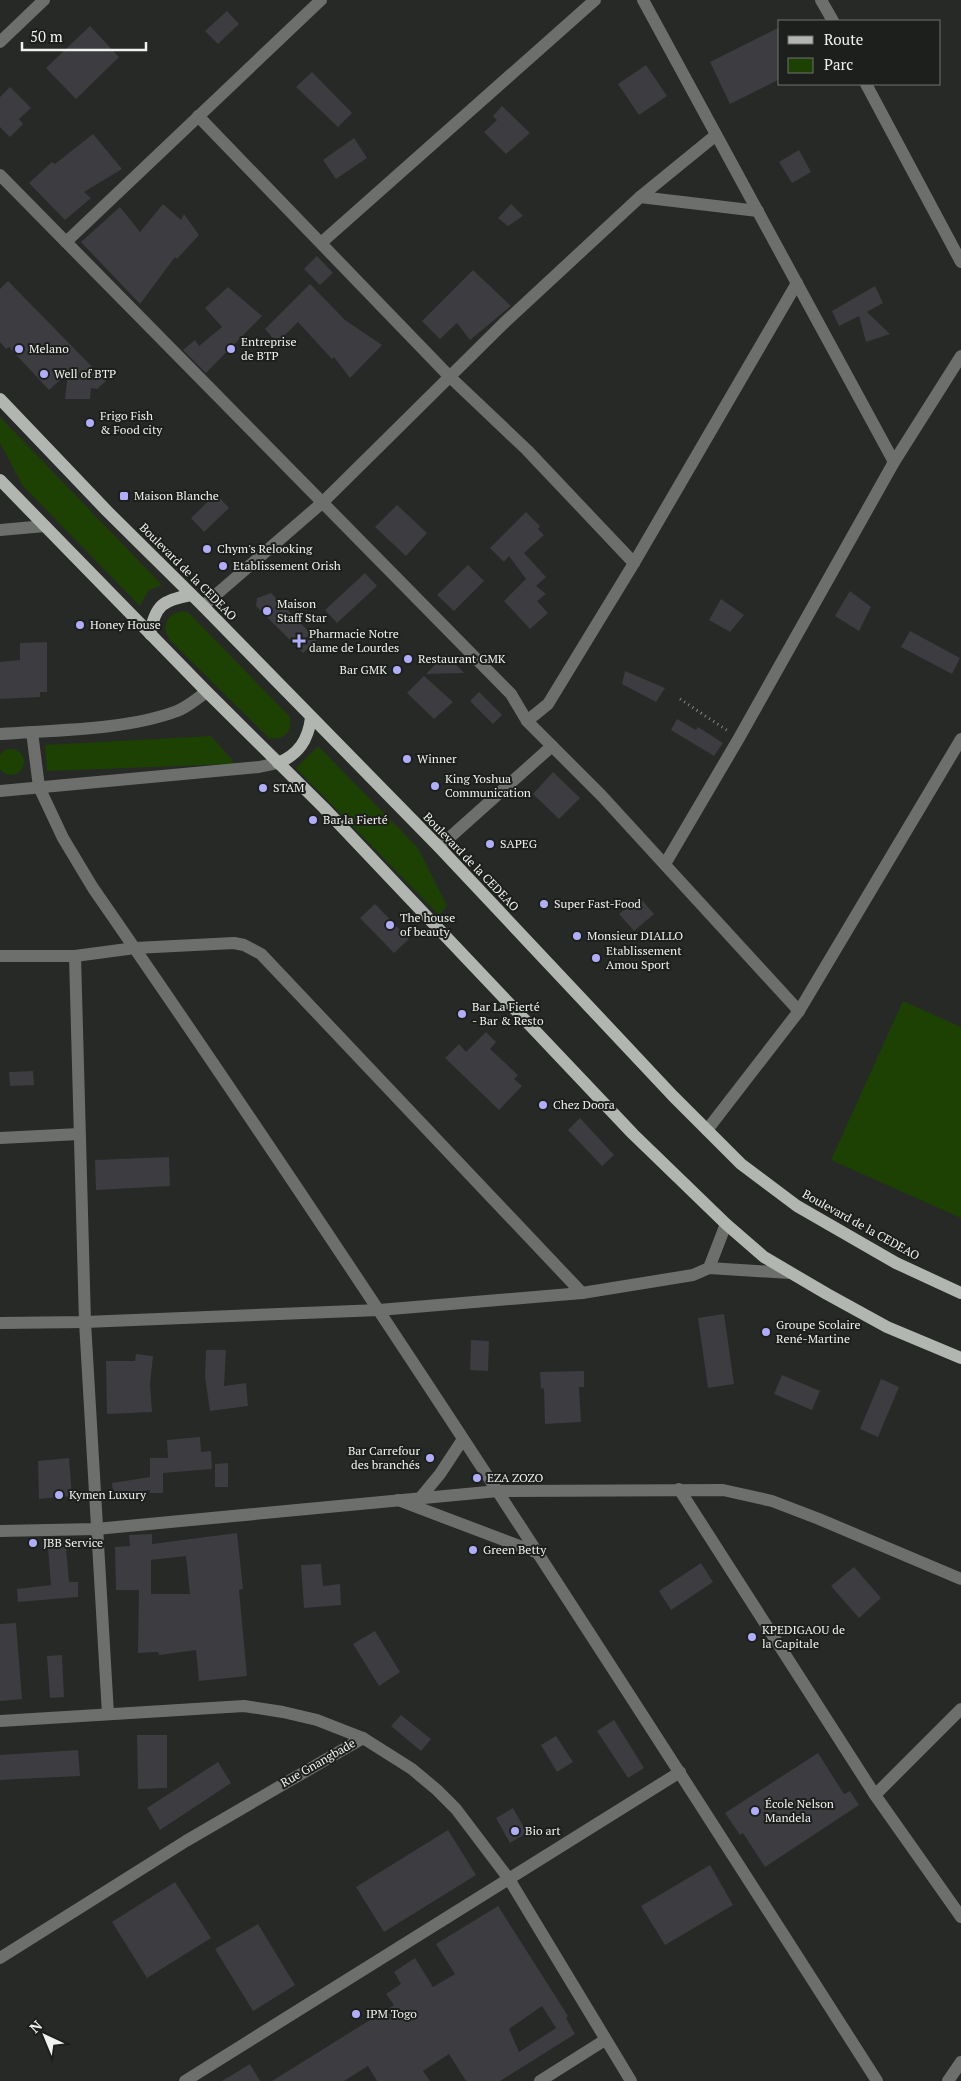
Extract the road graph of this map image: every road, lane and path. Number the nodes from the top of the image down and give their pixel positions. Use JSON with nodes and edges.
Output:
{"nodes":[{"id":1,"x":44,"y":0,"type":"edge"},
{"id":2,"x":595,"y":0,"type":"edge"},
{"id":3,"x":643,"y":0,"type":"edge"},
{"id":4,"x":821,"y":0,"type":"edge"},
{"id":5,"x":316,"y":2,"type":"edge"},
{"id":6,"x":832,"y":20,"type":"edge"},
{"id":7,"x":0,"y":42,"type":"edge"},
{"id":8,"x":867,"y":85,"type":"edge"},
{"id":9,"x":198,"y":116,"type":"junction"},
{"id":10,"x":716,"y":135,"type":"junction"},
{"id":11,"x":0,"y":175,"type":"edge"},
{"id":12,"x":640,"y":197,"type":"junction"},
{"id":13,"x":758,"y":211,"type":"junction"},
{"id":14,"x":66,"y":242,"type":"junction"},
{"id":15,"x":321,"y":243,"type":"junction"},
{"id":16,"x":961,"y":262,"type":"edge"},
{"id":17,"x":797,"y":283,"type":"junction"},
{"id":18,"x":961,"y":356,"type":"edge"},
{"id":19,"x":449,"y":376,"type":"junction"},
{"id":20,"x":0,"y":399,"type":"edge"},
{"id":21,"x":894,"y":462,"type":"junction"},
{"id":22,"x":0,"y":480,"type":"edge"},
{"id":23,"x":322,"y":502,"type":"junction"},
{"id":24,"x":45,"y":526,"type":"junction"},
{"id":25,"x":0,"y":530,"type":"edge"},
{"id":26,"x":634,"y":563,"type":"junction"},
{"id":27,"x":191,"y":595,"type":"junction"},
{"id":28,"x":203,"y":606,"type":"junction"},
{"id":29,"x":150,"y":634,"type":"junction"},
{"id":30,"x":207,"y":692,"type":"junction"},
{"id":31,"x":680,"y":699,"type":"dead end"},
{"id":32,"x":311,"y":718,"type":"junction"},
{"id":33,"x":527,"y":721,"type":"junction"},
{"id":34,"x":32,"y":732,"type":"junction"},
{"id":35,"x":0,"y":734,"type":"edge"},
{"id":36,"x":739,"y":738,"type":"junction"},
{"id":37,"x":961,"y":739,"type":"edge"},
{"id":38,"x":552,"y":746,"type":"junction"},
{"id":39,"x":278,"y":763,"type":"junction"},
{"id":40,"x":38,"y":787,"type":"junction"},
{"id":41,"x":0,"y":791,"type":"edge"},
{"id":42,"x":439,"y":847,"type":"junction"},
{"id":43,"x":665,"y":864,"type":"junction"},
{"id":44,"x":135,"y":948,"type":"junction"},
{"id":45,"x":0,"y":956,"type":"edge"},
{"id":46,"x":75,"y":956,"type":"junction"},
{"id":47,"x":800,"y":1011,"type":"junction"},
{"id":48,"x":707,"y":1130,"type":"junction"},
{"id":49,"x":79,"y":1134,"type":"junction"},
{"id":50,"x":0,"y":1138,"type":"edge"},
{"id":51,"x":726,"y":1224,"type":"junction"},
{"id":52,"x":709,"y":1268,"type":"junction"},
{"id":53,"x":790,"y":1273,"type":"junction"},
{"id":54,"x":961,"y":1292,"type":"edge"},
{"id":55,"x":582,"y":1293,"type":"junction"},
{"id":56,"x":379,"y":1310,"type":"junction"},
{"id":57,"x":85,"y":1322,"type":"junction"},
{"id":58,"x":0,"y":1324,"type":"edge"},
{"id":59,"x":961,"y":1358,"type":"edge"},
{"id":60,"x":463,"y":1439,"type":"junction"},
{"id":61,"x":679,"y":1489,"type":"junction"},
{"id":62,"x":498,"y":1491,"type":"junction"},
{"id":63,"x":421,"y":1497,"type":"junction"},
{"id":64,"x":398,"y":1500,"type":"junction"},
{"id":65,"x":96,"y":1529,"type":"junction"},
{"id":66,"x":0,"y":1531,"type":"edge"},
{"id":67,"x":538,"y":1553,"type":"junction"},
{"id":68,"x":961,"y":1579,"type":"edge"},
{"id":69,"x":961,"y":1709,"type":"edge"},
{"id":70,"x":108,"y":1714,"type":"junction"},
{"id":71,"x":0,"y":1721,"type":"edge"},
{"id":72,"x":363,"y":1738,"type":"junction"},
{"id":73,"x":680,"y":1772,"type":"junction"},
{"id":74,"x":875,"y":1795,"type":"junction"},
{"id":75,"x":509,"y":1879,"type":"junction"},
{"id":76,"x":961,"y":1917,"type":"edge"},
{"id":77,"x":0,"y":1958,"type":"edge"},
{"id":78,"x":605,"y":2040,"type":"junction"},
{"id":79,"x":961,"y":2062,"type":"edge"},
{"id":80,"x":185,"y":2081,"type":"edge"},
{"id":81,"x":540,"y":2081,"type":"edge"},
{"id":82,"x":631,"y":2081,"type":"edge"},
{"id":83,"x":877,"y":2081,"type":"edge"},
{"id":84,"x":948,"y":2081,"type":"edge"}],
"edges":[{"from":1,"to":7,"type":"street"},
{"from":2,"to":15,"type":"street"},
{"from":3,"to":10,"type":"street"},
{"from":4,"to":6,"type":"street"},
{"from":5,"to":9,"type":"street"},
{"from":8,"to":16,"type":"street"},
{"from":9,"to":14,"type":"street"},
{"from":9,"to":15,"type":"street"},
{"from":10,"to":12,"type":"street"},
{"from":10,"to":13,"type":"street"},
{"from":11,"to":14,"type":"street"},
{"from":12,"to":13,"type":"street"},
{"from":12,"to":19,"type":"street"},
{"from":13,"to":17,"type":"street"},
{"from":14,"to":23,"type":"street"},
{"from":15,"to":19,"type":"street"},
{"from":17,"to":21,"type":"street"},
{"from":17,"to":26,"type":"street"},
{"from":18,"to":21,"type":"street"},
{"from":19,"to":23,"type":"street"},
{"from":19,"to":26,"type":"street"},
{"from":20,"to":27,"type":"main road","name":"Boulevard de la CEDEAO"},
{"from":21,"to":36,"type":"street"},
{"from":22,"to":24,"type":"main road"},
{"from":23,"to":28,"type":"street"},
{"from":23,"to":33,"type":"street"},
{"from":24,"to":25,"type":"street"},
{"from":24,"to":29,"type":"main road"},
{"from":26,"to":33,"type":"street"},
{"from":27,"to":28,"type":"main road","name":"Boulevard de la CEDEAO"},
{"from":27,"to":29,"type":"main road"},
{"from":28,"to":32,"type":"main road","name":"Boulevard de la CEDEAO"},
{"from":29,"to":30,"type":"main road"},
{"from":30,"to":34,"type":"street"},
{"from":30,"to":39,"type":"main road"},
{"from":31,"to":36,"type":"path"},
{"from":32,"to":39,"type":"main road"},
{"from":32,"to":42,"type":"main road","name":"Boulevard de la CEDEAO"},
{"from":33,"to":38,"type":"street"},
{"from":34,"to":35,"type":"street"},
{"from":34,"to":40,"type":"street"},
{"from":36,"to":43,"type":"street"},
{"from":37,"to":47,"type":"street"},
{"from":38,"to":42,"type":"street"},
{"from":38,"to":43,"type":"street"},
{"from":39,"to":40,"type":"street"},
{"from":39,"to":51,"type":"main road"},
{"from":40,"to":41,"type":"street"},
{"from":40,"to":44,"type":"street"},
{"from":42,"to":48,"type":"main road","name":"Boulevard de la CEDEAO"},
{"from":43,"to":47,"type":"street"},
{"from":44,"to":46,"type":"street"},
{"from":44,"to":55,"type":"street"},
{"from":44,"to":56,"type":"street"},
{"from":45,"to":46,"type":"street"},
{"from":46,"to":49,"type":"street"},
{"from":47,"to":48,"type":"street"},
{"from":48,"to":54,"type":"main road","name":"Boulevard de la CEDEAO"},
{"from":49,"to":50,"type":"street"},
{"from":49,"to":57,"type":"street"},
{"from":51,"to":52,"type":"street"},
{"from":51,"to":53,"type":"main road"},
{"from":52,"to":53,"type":"street"},
{"from":52,"to":55,"type":"street"},
{"from":53,"to":59,"type":"main road"},
{"from":55,"to":56,"type":"street"},
{"from":56,"to":57,"type":"street"},
{"from":56,"to":60,"type":"street"},
{"from":57,"to":58,"type":"street"},
{"from":57,"to":65,"type":"street"},
{"from":60,"to":62,"type":"street"},
{"from":60,"to":63,"type":"street"},
{"from":61,"to":62,"type":"street"},
{"from":61,"to":68,"type":"street"},
{"from":61,"to":74,"type":"street"},
{"from":62,"to":63,"type":"street"},
{"from":62,"to":67,"type":"street"},
{"from":63,"to":64,"type":"street"},
{"from":64,"to":65,"type":"street"},
{"from":64,"to":67,"type":"street"},
{"from":65,"to":66,"type":"street"},
{"from":65,"to":70,"type":"street"},
{"from":67,"to":73,"type":"street"},
{"from":69,"to":74,"type":"street"},
{"from":70,"to":71,"type":"street"},
{"from":70,"to":72,"type":"street"},
{"from":72,"to":75,"type":"street","name":"Rue Gnangbade"},
{"from":72,"to":77,"type":"street","name":"Rue Gnangbade"},
{"from":73,"to":75,"type":"street"},
{"from":73,"to":83,"type":"street"},
{"from":74,"to":76,"type":"street"},
{"from":75,"to":78,"type":"street","name":"Rue Gnangbade"},
{"from":75,"to":80,"type":"street"},
{"from":78,"to":81,"type":"street"},
{"from":78,"to":82,"type":"street","name":"Rue Gnangbade"},
{"from":79,"to":84,"type":"street"}]}
